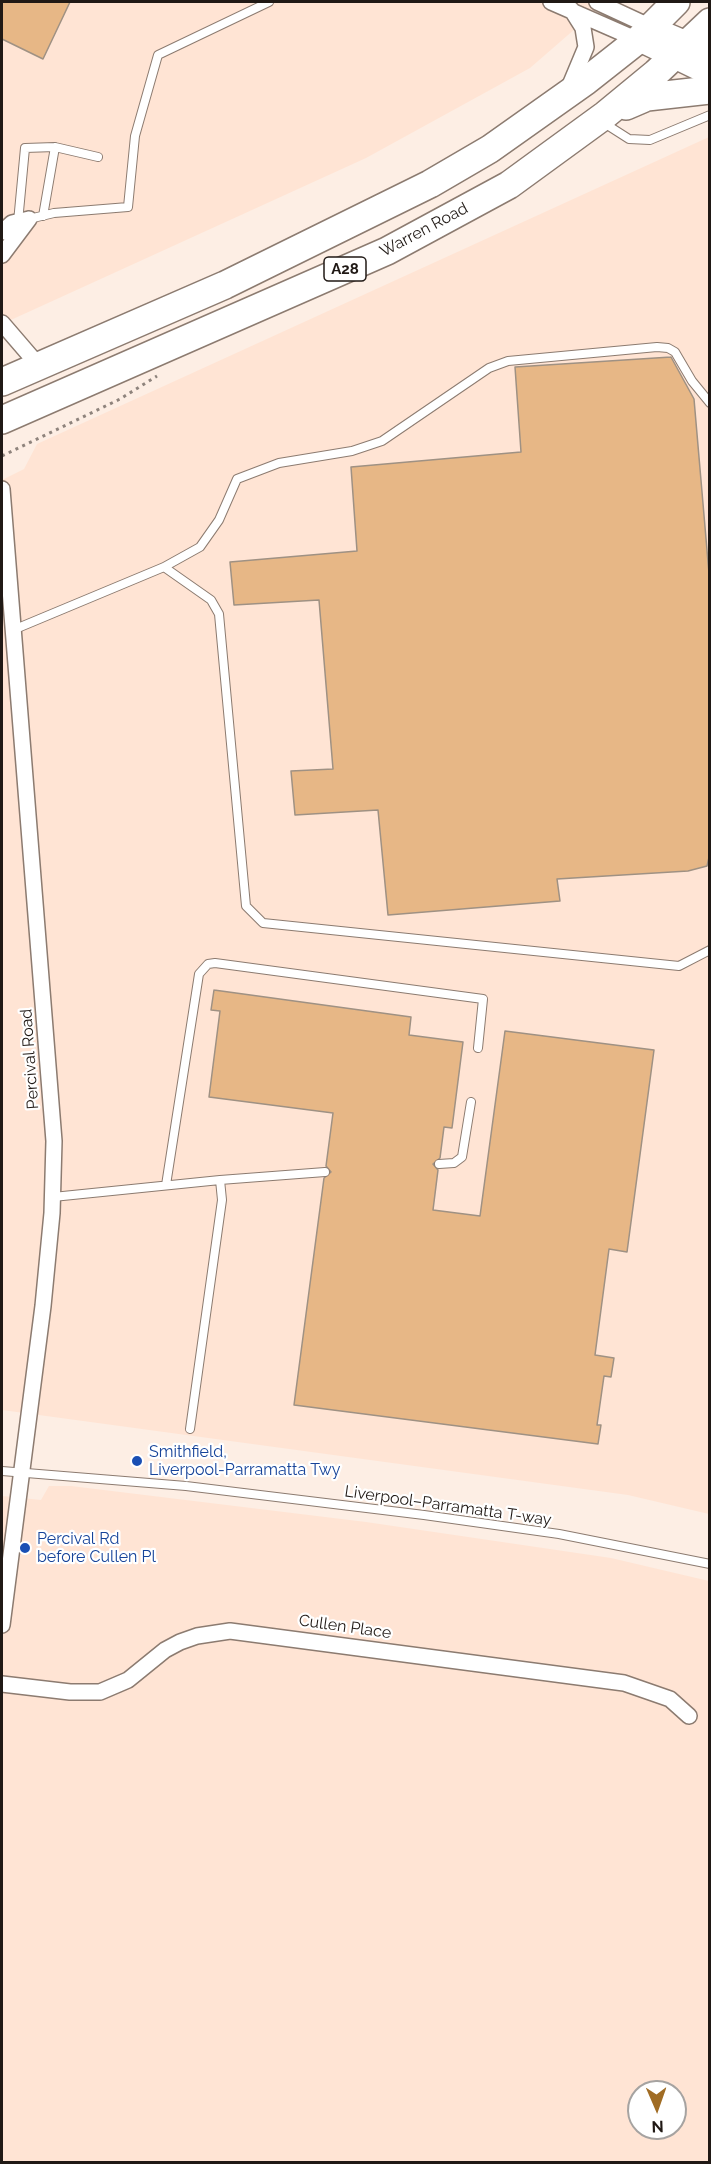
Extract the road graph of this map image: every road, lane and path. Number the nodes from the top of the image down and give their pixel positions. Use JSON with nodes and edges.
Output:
{"nodes":[{"id":1,"x":269,"y":2,"type":"edge"},
{"id":2,"x":551,"y":2,"type":"edge"},
{"id":3,"x":597,"y":2,"type":"edge"},
{"id":4,"x":676,"y":2,"type":"edge"},
{"id":5,"x":571,"y":9,"type":"junction"},
{"id":6,"x":710,"y":22,"type":"edge"},
{"id":7,"x":644,"y":34,"type":"junction"},
{"id":8,"x":689,"y":51,"type":"edge"},
{"id":9,"x":710,"y":75,"type":"edge"},
{"id":10,"x":710,"y":90,"type":"edge"},
{"id":11,"x":565,"y":96,"type":"junction"},
{"id":12,"x":710,"y":115,"type":"edge"},
{"id":13,"x":602,"y":118,"type":"junction"},
{"id":14,"x":55,"y":147,"type":"junction"},
{"id":15,"x":98,"y":157,"type":"dead end"},
{"id":16,"x":30,"y":219,"type":"junction"},
{"id":17,"x":2,"y":232,"type":"edge"},
{"id":18,"x":2,"y":255,"type":"edge"},
{"id":19,"x":2,"y":323,"type":"edge"},
{"id":20,"x":39,"y":366,"type":"junction"},
{"id":21,"x":2,"y":382,"type":"edge"},
{"id":22,"x":710,"y":403,"type":"edge"},
{"id":23,"x":2,"y":420,"type":"edge"},
{"id":24,"x":2,"y":489,"type":"edge"},
{"id":25,"x":164,"y":567,"type":"junction"},
{"id":26,"x":13,"y":630,"type":"junction"},
{"id":27,"x":710,"y":950,"type":"edge"},
{"id":28,"x":478,"y":1048,"type":"dead end"},
{"id":29,"x":471,"y":1102,"type":"dead end"},
{"id":30,"x":439,"y":1164,"type":"dead end"},
{"id":31,"x":325,"y":1172,"type":"dead end"},
{"id":32,"x":220,"y":1180,"type":"junction"},
{"id":33,"x":166,"y":1185,"type":"junction"},
{"id":34,"x":52,"y":1197,"type":"junction"},
{"id":35,"x":190,"y":1429,"type":"dead end"},
{"id":36,"x":2,"y":1471,"type":"edge"},
{"id":37,"x":21,"y":1472,"type":"junction"},
{"id":38,"x":710,"y":1564,"type":"edge"},
{"id":39,"x":2,"y":1625,"type":"edge"},
{"id":40,"x":2,"y":1684,"type":"edge"},
{"id":41,"x":689,"y":1716,"type":"dead end"}],
"edges":[{"from":1,"to":16,"type":"lane"},
{"from":2,"to":5,"type":"street"},
{"from":3,"to":7,"type":"street"},
{"from":4,"to":7,"type":"highway","number":"A28"},
{"from":5,"to":7,"type":"street"},
{"from":5,"to":11,"type":"street"},
{"from":6,"to":8,"type":"highway","name":"Warren Road","number":"A28"},
{"from":7,"to":8,"type":"street"},
{"from":7,"to":11,"type":"highway","number":"A28"},
{"from":8,"to":9,"type":"street"},
{"from":8,"to":13,"type":"highway","name":"Warren Road","number":"A28"},
{"from":10,"to":13,"type":"highway"},
{"from":11,"to":20,"type":"highway","number":"A28"},
{"from":12,"to":13,"type":"lane"},
{"from":13,"to":23,"type":"highway","name":"Warren Road","number":"A28"},
{"from":14,"to":15,"type":"lane"},
{"from":14,"to":16,"type":"lane"},
{"from":14,"to":16,"type":"lane"},
{"from":16,"to":17,"type":"street"},
{"from":16,"to":18,"type":"street"},
{"from":19,"to":20,"type":"street"},
{"from":20,"to":21,"type":"highway","number":"A28"},
{"from":22,"to":25,"type":"lane"},
{"from":24,"to":26,"type":"street","name":"Percival Road"},
{"from":25,"to":26,"type":"lane"},
{"from":25,"to":27,"type":"lane"},
{"from":26,"to":34,"type":"street","name":"Percival Road"},
{"from":28,"to":33,"type":"lane"},
{"from":29,"to":30,"type":"lane"},
{"from":31,"to":32,"type":"lane"},
{"from":32,"to":33,"type":"lane"},
{"from":32,"to":35,"type":"lane"},
{"from":33,"to":34,"type":"lane"},
{"from":34,"to":37,"type":"street","name":"Percival Road"},
{"from":36,"to":37,"type":"lane","name":"Liverpool–Parramatta T-way"},
{"from":37,"to":38,"type":"lane","name":"Liverpool–Parramatta T-way"},
{"from":37,"to":39,"type":"street","name":"Percival Road"},
{"from":40,"to":41,"type":"street","name":"Cullen Place"}]}
